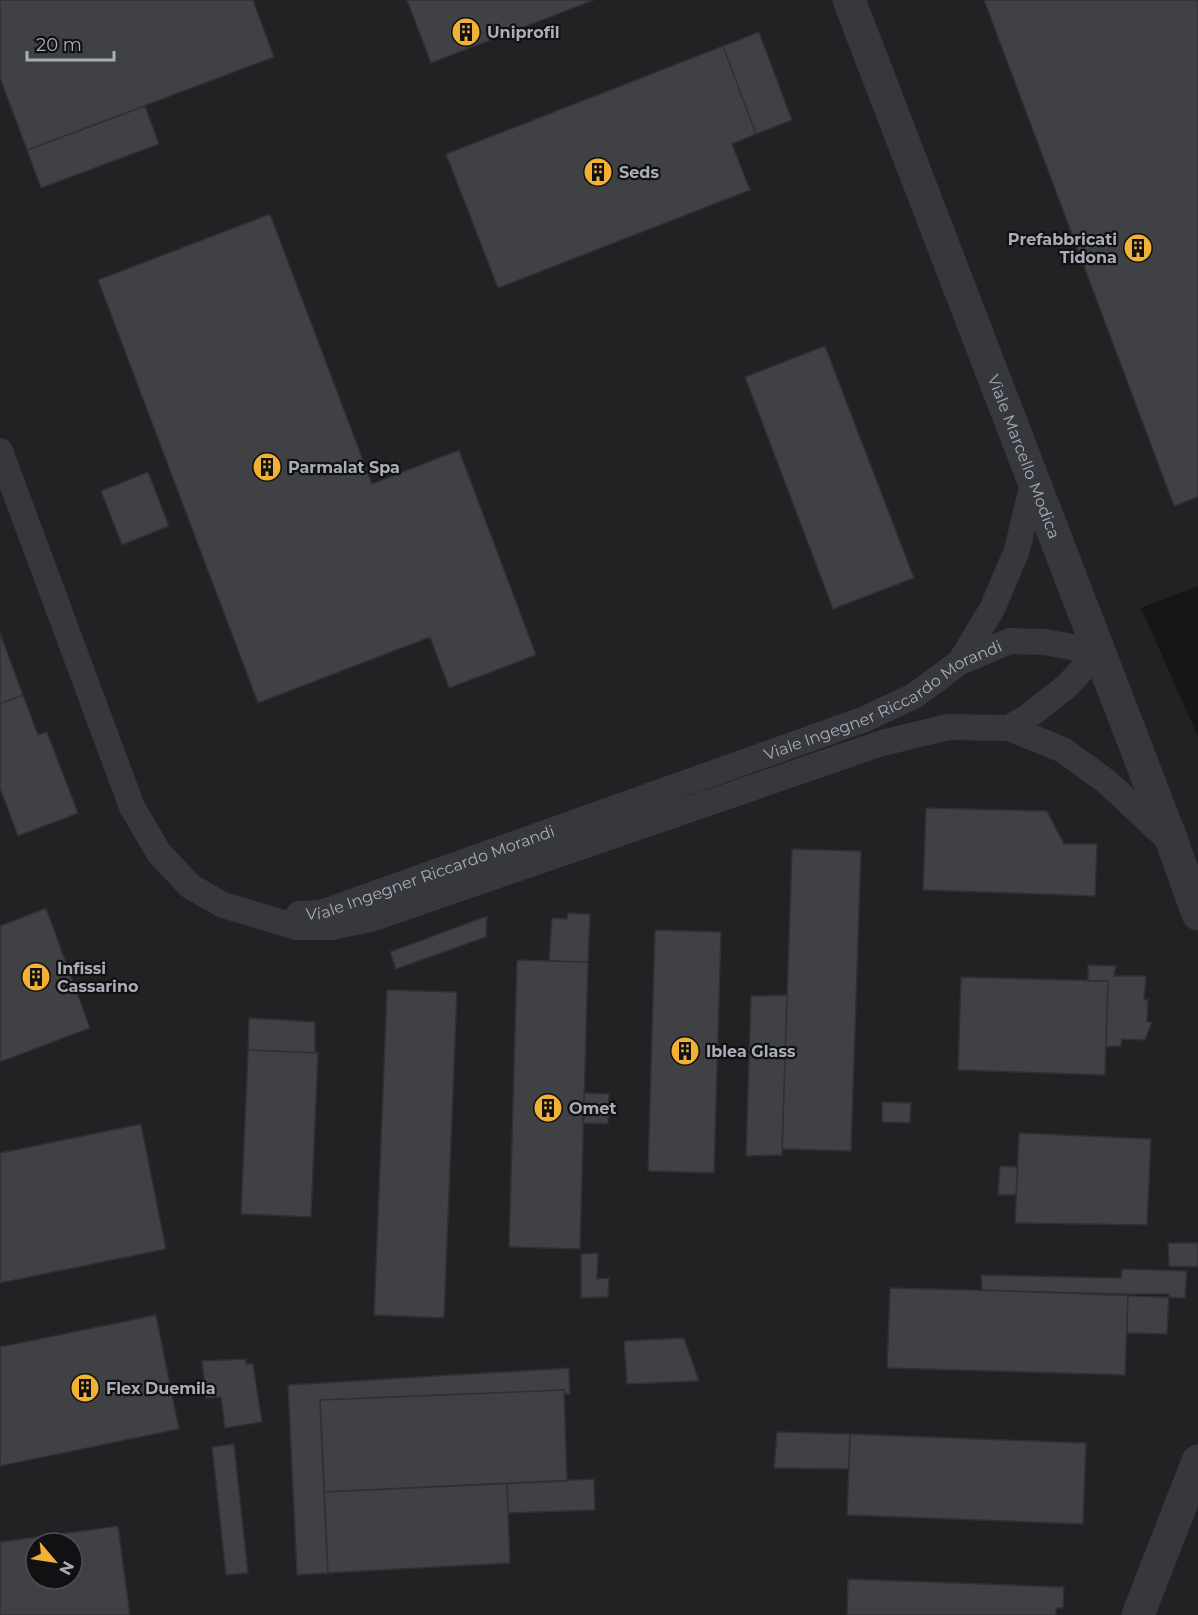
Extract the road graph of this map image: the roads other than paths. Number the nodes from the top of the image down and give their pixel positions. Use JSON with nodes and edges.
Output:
{"nodes":[{"id":1,"x":849,"y":0,"type":"edge"},
{"id":2,"x":0,"y":451,"type":"edge"},
{"id":3,"x":1033,"y":483,"type":"junction"},
{"id":4,"x":1098,"y":652,"type":"junction"},
{"id":5,"x":960,"y":662,"type":"junction"},
{"id":6,"x":1009,"y":728,"type":"junction"},
{"id":7,"x":1173,"y":844,"type":"junction"},
{"id":8,"x":1198,"y":914,"type":"edge"},
{"id":9,"x":260,"y":916,"type":"junction"},
{"id":10,"x":1198,"y":1461,"type":"edge"},
{"id":11,"x":1138,"y":1615,"type":"edge"}],
"edges":[{"from":1,"to":3,"type":"street","name":"Viale Marcello Modica"},
{"from":2,"to":9,"type":"street","name":"Viale Ingegner Riccardo Morandi"},
{"from":3,"to":4,"type":"street","name":"Viale Marcello Modica"},
{"from":3,"to":5,"type":"street"},
{"from":4,"to":5,"type":"street","name":"Viale Ingegner Riccardo Morandi"},
{"from":4,"to":6,"type":"street"},
{"from":4,"to":7,"type":"street","name":"Viale Marcello Modica"},
{"from":5,"to":9,"type":"street","name":"Viale Ingegner Riccardo Morandi"},
{"from":6,"to":7,"type":"street"},
{"from":6,"to":9,"type":"street","name":"Viale Ingegner Riccardo Morandi"},
{"from":7,"to":8,"type":"street","name":"Viale Marcello Modica"},
{"from":10,"to":11,"type":"street"}]}
